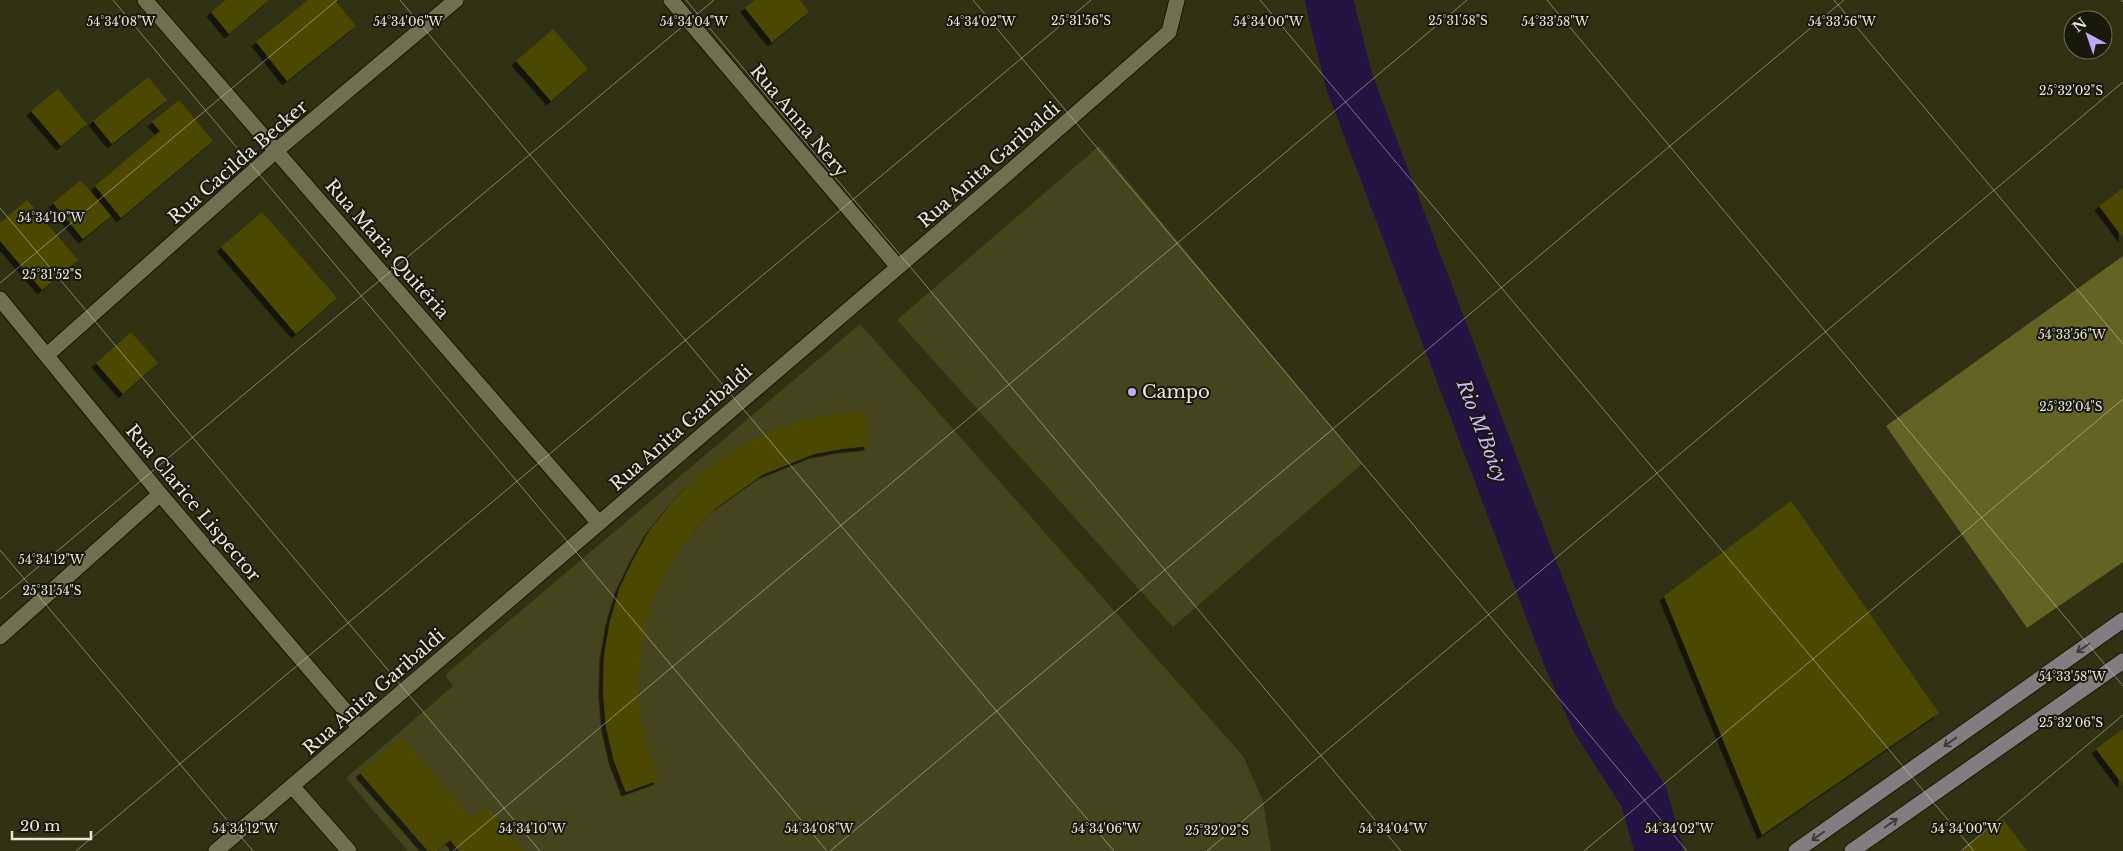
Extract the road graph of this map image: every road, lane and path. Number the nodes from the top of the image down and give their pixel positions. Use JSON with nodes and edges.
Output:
{"nodes":[{"id":1,"x":145,"y":0,"type":"edge"},
{"id":2,"x":456,"y":0,"type":"edge"},
{"id":3,"x":671,"y":0,"type":"edge"},
{"id":4,"x":1177,"y":0,"type":"edge"},
{"id":5,"x":278,"y":150,"type":"junction"},
{"id":6,"x":898,"y":267,"type":"junction"},
{"id":7,"x":0,"y":300,"type":"edge"},
{"id":8,"x":47,"y":355,"type":"junction"},
{"id":9,"x":160,"y":494,"type":"junction"},
{"id":10,"x":599,"y":523,"type":"junction"},
{"id":11,"x":2123,"y":620,"type":"edge"},
{"id":12,"x":0,"y":637,"type":"edge"},
{"id":13,"x":2123,"y":661,"type":"edge"},
{"id":14,"x":360,"y":728,"type":"junction"},
{"id":15,"x":292,"y":786,"type":"junction"},
{"id":16,"x":216,"y":851,"type":"edge"},
{"id":17,"x":349,"y":851,"type":"edge"},
{"id":18,"x":1796,"y":851,"type":"edge"},
{"id":19,"x":1852,"y":851,"type":"edge"}],
"edges":[{"from":1,"to":5,"type":"street","name":"Rua Maria Quitéria"},
{"from":2,"to":5,"type":"street","name":"Rua Cacilda Becker"},
{"from":3,"to":6,"type":"street","name":"Rua Anna Nery"},
{"from":4,"to":6,"type":"street","name":"Rua Anita Garibaldi"},
{"from":5,"to":8,"type":"street","name":"Rua Cacilda Becker"},
{"from":5,"to":10,"type":"street","name":"Rua Maria Quitéria"},
{"from":6,"to":10,"type":"street","name":"Rua Anita Garibaldi"},
{"from":7,"to":8,"type":"street","name":"Rua Clarice Lispector"},
{"from":8,"to":9,"type":"street","name":"Rua Clarice Lispector"},
{"from":9,"to":12,"type":"street"},
{"from":9,"to":14,"type":"street","name":"Rua Clarice Lispector"},
{"from":10,"to":14,"type":"street","name":"Rua Anita Garibaldi"},
{"from":11,"to":18,"type":"main road","one_way":true},
{"from":19,"to":13,"type":"main road","one_way":true},
{"from":14,"to":15,"type":"street","name":"Rua Anita Garibaldi"},
{"from":15,"to":16,"type":"street","name":"Rua Anita Garibaldi"},
{"from":15,"to":17,"type":"street"}]}
